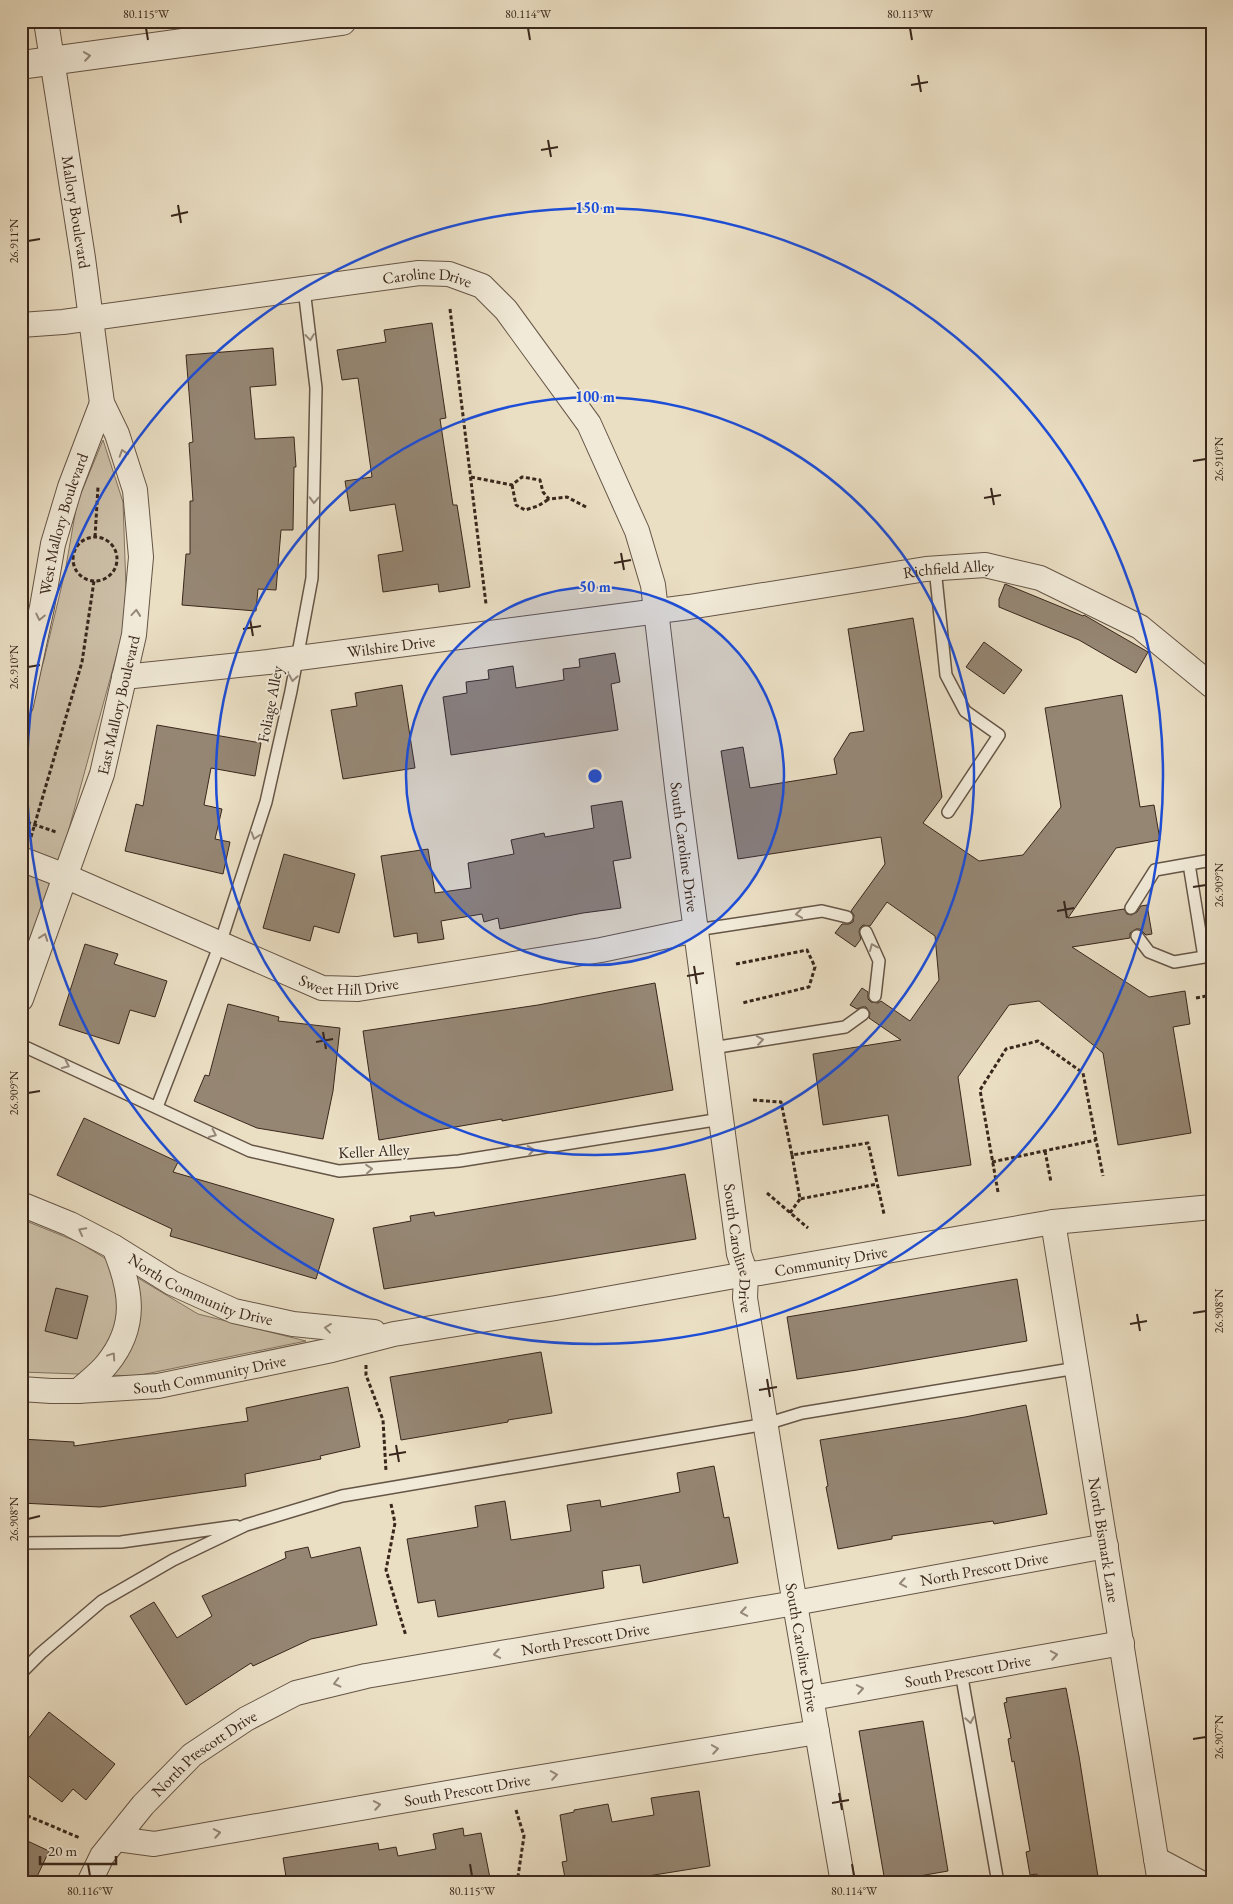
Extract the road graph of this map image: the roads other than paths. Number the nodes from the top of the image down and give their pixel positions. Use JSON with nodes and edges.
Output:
{"nodes":[{"id":1,"x":46,"y":21,"type":"edge"},
{"id":2,"x":342,"y":21,"type":"edge"},
{"id":3,"x":52,"y":61,"type":"junction"},
{"id":4,"x":21,"y":65,"type":"edge"},
{"id":5,"x":304,"y":289,"type":"junction"},
{"id":6,"x":91,"y":318,"type":"junction"},
{"id":7,"x":21,"y":326,"type":"edge"},
{"id":8,"x":102,"y":403,"type":"junction"},
{"id":9,"x":935,"y":568,"type":"junction"},
{"id":10,"x":656,"y":610,"type":"junction"},
{"id":11,"x":296,"y":658,"type":"junction"},
{"id":12,"x":124,"y":677,"type":"junction"},
{"id":13,"x":1212,"y":686,"type":"edge"},
{"id":14,"x":21,"y":705,"type":"edge"},
{"id":15,"x":948,"y":812,"type":"dead end"},
{"id":16,"x":25,"y":851,"type":"edge"},
{"id":17,"x":1212,"y":860,"type":"edge"},
{"id":18,"x":1189,"y":864,"type":"junction"},
{"id":19,"x":65,"y":876,"type":"junction"},
{"id":20,"x":1131,"y":908,"type":"dead end"},
{"id":21,"x":847,"y":917,"type":"dead end"},
{"id":22,"x":696,"y":930,"type":"junction"},
{"id":23,"x":866,"y":932,"type":"dead end"},
{"id":24,"x":1137,"y":936,"type":"dead end"},
{"id":25,"x":220,"y":944,"type":"junction"},
{"id":26,"x":1208,"y":956,"type":"edge"},
{"id":27,"x":875,"y":996,"type":"dead end"},
{"id":28,"x":21,"y":999,"type":"edge"},
{"id":29,"x":863,"y":1014,"type":"dead end"},
{"id":30,"x":21,"y":1045,"type":"edge"},
{"id":31,"x":712,"y":1048,"type":"junction"},
{"id":32,"x":157,"y":1107,"type":"junction"},
{"id":33,"x":721,"y":1119,"type":"junction"},
{"id":34,"x":21,"y":1204,"type":"edge"},
{"id":35,"x":1212,"y":1207,"type":"edge"},
{"id":36,"x":1053,"y":1222,"type":"junction"},
{"id":37,"x":114,"y":1247,"type":"junction"},
{"id":38,"x":746,"y":1274,"type":"junction"},
{"id":39,"x":394,"y":1334,"type":"junction"},
{"id":40,"x":1077,"y":1368,"type":"junction"},
{"id":41,"x":21,"y":1389,"type":"edge"},
{"id":42,"x":78,"y":1391,"type":"junction"},
{"id":43,"x":766,"y":1424,"type":"junction"},
{"id":44,"x":246,"y":1524,"type":"junction"},
{"id":45,"x":21,"y":1543,"type":"edge"},
{"id":46,"x":1106,"y":1546,"type":"junction"},
{"id":47,"x":795,"y":1603,"type":"junction"},
{"id":48,"x":1122,"y":1643,"type":"junction"},
{"id":49,"x":961,"y":1672,"type":"junction"},
{"id":50,"x":21,"y":1673,"type":"edge"},
{"id":51,"x":812,"y":1698,"type":"junction"},
{"id":52,"x":817,"y":1732,"type":"junction"},
{"id":53,"x":117,"y":1839,"type":"junction"},
{"id":54,"x":1156,"y":1859,"type":"junction"},
{"id":55,"x":89,"y":1883,"type":"edge"},
{"id":56,"x":843,"y":1883,"type":"edge"},
{"id":57,"x":998,"y":1883,"type":"edge"},
{"id":58,"x":1160,"y":1883,"type":"edge"},
{"id":59,"x":1201,"y":1883,"type":"edge"}],
"edges":[{"from":1,"to":3,"type":"street","name":"Mallory Boulevard"},
{"from":3,"to":2,"type":"street","one_way":true},
{"from":3,"to":4,"type":"street"},
{"from":3,"to":6,"type":"street","name":"Mallory Boulevard"},
{"from":5,"to":6,"type":"street","name":"Caroline Drive"},
{"from":5,"to":10,"type":"street","name":"Caroline Drive"},
{"from":5,"to":11,"type":"lane","name":"Foliage Alley","one_way":true},
{"from":6,"to":7,"type":"street","name":"Caroline Drive"},
{"from":6,"to":8,"type":"street","name":"Mallory Boulevard"},
{"from":12,"to":8,"type":"street","name":"East Mallory Boulevard","one_way":true},
{"from":8,"to":14,"type":"street","name":"West Mallory Boulevard","one_way":true},
{"from":9,"to":10,"type":"street","name":"Richfield Alley"},
{"from":9,"to":13,"type":"street","name":"Richfield Alley"},
{"from":9,"to":15,"type":"lane"},
{"from":10,"to":11,"type":"street","name":"Wilshire Drive"},
{"from":10,"to":22,"type":"street","name":"South Caroline Drive"},
{"from":11,"to":12,"type":"street","name":"Wilshire Drive"},
{"from":11,"to":25,"type":"lane","name":"Foliage Alley","one_way":true},
{"from":12,"to":19,"type":"street","name":"East Mallory Boulevard"},
{"from":16,"to":19,"type":"street","name":"Sweet Hill Drive"},
{"from":17,"to":18,"type":"lane"},
{"from":18,"to":20,"type":"lane"},
{"from":18,"to":26,"type":"lane"},
{"from":19,"to":25,"type":"street","name":"Sweet Hill Drive"},
{"from":28,"to":19,"type":"street","name":"East Mallory Boulevard","one_way":true},
{"from":21,"to":22,"type":"lane","one_way":true},
{"from":22,"to":25,"type":"street","name":"Sweet Hill Drive"},
{"from":22,"to":31,"type":"street","name":"South Caroline Drive"},
{"from":27,"to":23,"type":"lane","one_way":true},
{"from":24,"to":26,"type":"lane"},
{"from":25,"to":32,"type":"lane","name":"Foliage Alley"},
{"from":31,"to":29,"type":"lane","one_way":true},
{"from":30,"to":32,"type":"lane","name":"Keller Alley","one_way":true},
{"from":31,"to":33,"type":"street","name":"South Caroline Drive"},
{"from":32,"to":33,"type":"lane","name":"Keller Alley","one_way":true},
{"from":33,"to":38,"type":"street","name":"South Caroline Drive"},
{"from":37,"to":34,"type":"street","name":"North Community Drive","one_way":true},
{"from":35,"to":36,"type":"street","name":"Community Drive"},
{"from":36,"to":38,"type":"street","name":"Community Drive"},
{"from":36,"to":40,"type":"street","name":"North Bismark Lane"},
{"from":39,"to":37,"type":"street","name":"North Community Drive","one_way":true},
{"from":42,"to":37,"type":"street","one_way":true},
{"from":38,"to":39,"type":"street","name":"Community Drive"},
{"from":38,"to":43,"type":"street","name":"South Caroline Drive"},
{"from":39,"to":42,"type":"street","name":"South Community Drive"},
{"from":40,"to":43,"type":"lane"},
{"from":40,"to":46,"type":"street","name":"North Bismark Lane"},
{"from":41,"to":42,"type":"street","name":"South Community Drive"},
{"from":43,"to":44,"type":"lane"},
{"from":43,"to":47,"type":"street","name":"South Caroline Drive"},
{"from":44,"to":45,"type":"lane"},
{"from":44,"to":50,"type":"lane"},
{"from":46,"to":47,"type":"street","name":"North Prescott Drive","one_way":true},
{"from":46,"to":48,"type":"street","name":"North Bismark Lane"},
{"from":47,"to":51,"type":"street","name":"South Caroline Drive"},
{"from":47,"to":53,"type":"street","name":"North Prescott Drive","one_way":true},
{"from":49,"to":48,"type":"street","name":"South Prescott Drive","one_way":true},
{"from":48,"to":54,"type":"street","name":"North Bismark Lane"},
{"from":51,"to":49,"type":"street","name":"South Prescott Drive","one_way":true},
{"from":49,"to":57,"type":"lane","one_way":true},
{"from":51,"to":52,"type":"street","name":"South Caroline Drive"},
{"from":53,"to":52,"type":"street","name":"South Prescott Drive","one_way":true},
{"from":52,"to":56,"type":"street","name":"South Caroline Drive"},
{"from":53,"to":55,"type":"street","name":"North Prescott Drive"},
{"from":54,"to":58,"type":"street","name":"North Bismark Lane"},
{"from":54,"to":59,"type":"street"}]}
